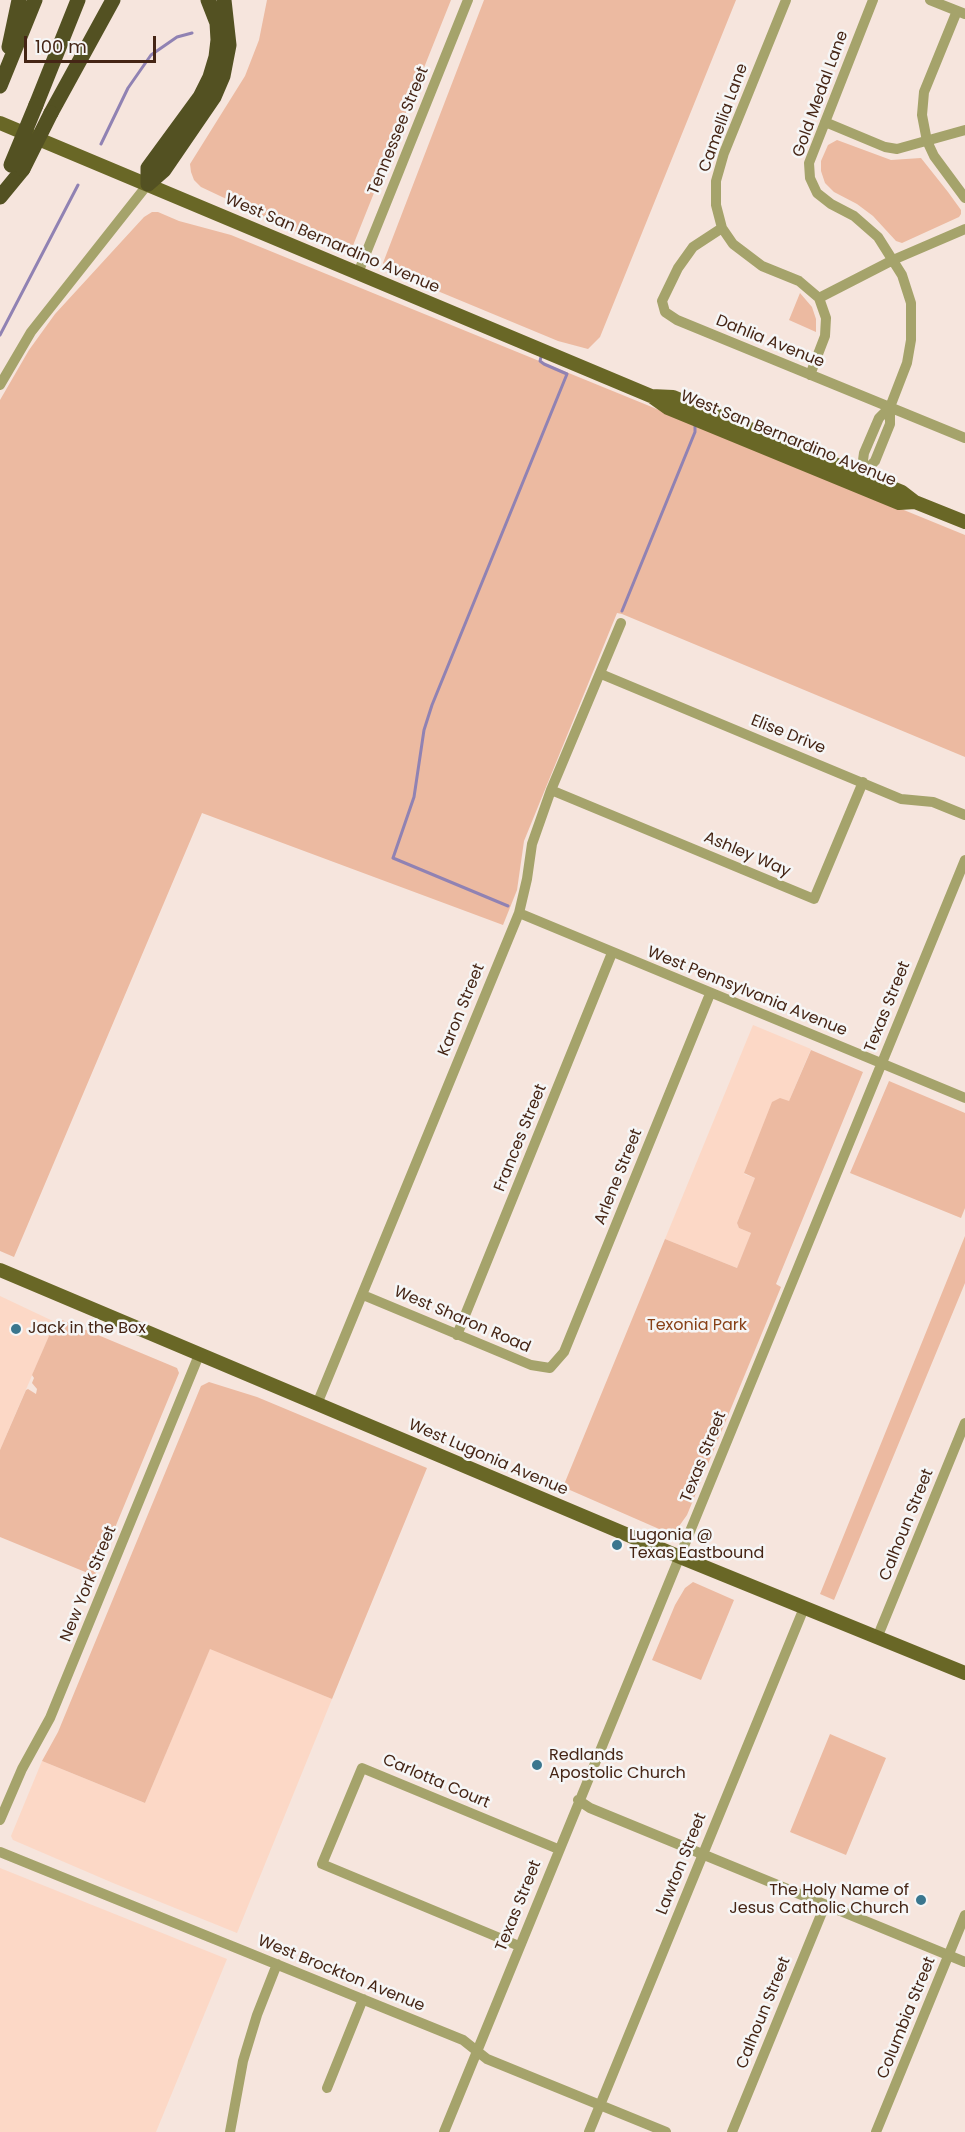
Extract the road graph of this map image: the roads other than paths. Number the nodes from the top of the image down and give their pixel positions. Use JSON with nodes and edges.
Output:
{"nodes":[{"id":1,"x":19,"y":0,"type":"edge"},
{"id":2,"x":35,"y":0,"type":"edge"},
{"id":3,"x":78,"y":0,"type":"edge"},
{"id":4,"x":113,"y":0,"type":"edge"},
{"id":5,"x":208,"y":0,"type":"edge"},
{"id":6,"x":224,"y":0,"type":"edge"},
{"id":7,"x":468,"y":0,"type":"edge"},
{"id":8,"x":786,"y":0,"type":"edge"},
{"id":9,"x":873,"y":0,"type":"edge"},
{"id":10,"x":930,"y":0,"type":"edge"},
{"id":11,"x":961,"y":13,"type":"edge"},
{"id":12,"x":1,"y":84,"type":"edge"},
{"id":13,"x":825,"y":122,"type":"junction"},
{"id":14,"x":0,"y":123,"type":"edge"},
{"id":15,"x":965,"y":130,"type":"edge"},
{"id":16,"x":927,"y":141,"type":"junction"},
{"id":17,"x":17,"y":167,"type":"junction"},
{"id":18,"x":148,"y":184,"type":"junction"},
{"id":19,"x":0,"y":192,"type":"edge"},
{"id":20,"x":0,"y":197,"type":"edge"},
{"id":21,"x":965,"y":198,"type":"edge"},
{"id":22,"x":722,"y":228,"type":"junction"},
{"id":23,"x":965,"y":229,"type":"edge"},
{"id":24,"x":893,"y":260,"type":"junction"},
{"id":25,"x":358,"y":273,"type":"junction"},
{"id":26,"x":819,"y":298,"type":"junction"},
{"id":27,"x":810,"y":375,"type":"junction"},
{"id":28,"x":0,"y":385,"type":"edge"},
{"id":29,"x":651,"y":396,"type":"junction"},
{"id":30,"x":890,"y":407,"type":"junction"},
{"id":31,"x":965,"y":438,"type":"edge"},
{"id":32,"x":767,"y":449,"type":"junction"},
{"id":33,"x":861,"y":475,"type":"junction"},
{"id":34,"x":915,"y":502,"type":"junction"},
{"id":35,"x":965,"y":522,"type":"edge"},
{"id":36,"x":621,"y":623,"type":"dead end"},
{"id":37,"x":601,"y":674,"type":"junction"},
{"id":38,"x":863,"y":782,"type":"junction"},
{"id":39,"x":551,"y":790,"type":"junction"},
{"id":40,"x":965,"y":815,"type":"edge"},
{"id":41,"x":965,"y":860,"type":"edge"},
{"id":42,"x":519,"y":913,"type":"junction"},
{"id":43,"x":612,"y":953,"type":"junction"},
{"id":44,"x":710,"y":994,"type":"junction"},
{"id":45,"x":881,"y":1063,"type":"junction"},
{"id":46,"x":965,"y":1098,"type":"edge"},
{"id":47,"x":0,"y":1270,"type":"edge"},
{"id":48,"x":363,"y":1295,"type":"junction"},
{"id":49,"x":457,"y":1335,"type":"junction"},
{"id":50,"x":199,"y":1355,"type":"junction"},
{"id":51,"x":550,"y":1368,"type":"joint"},
{"id":52,"x":317,"y":1404,"type":"junction"},
{"id":53,"x":965,"y":1423,"type":"edge"},
{"id":54,"x":680,"y":1557,"type":"junction"},
{"id":55,"x":804,"y":1608,"type":"junction"},
{"id":56,"x":877,"y":1638,"type":"junction"},
{"id":57,"x":965,"y":1673,"type":"edge"},
{"id":58,"x":578,"y":1800,"type":"junction"},
{"id":59,"x":0,"y":1820,"type":"edge"},
{"id":60,"x":558,"y":1849,"type":"junction"},
{"id":61,"x":0,"y":1852,"type":"edge"},
{"id":62,"x":702,"y":1854,"type":"junction"},
{"id":63,"x":825,"y":1905,"type":"junction"},
{"id":64,"x":965,"y":1916,"type":"edge"},
{"id":65,"x":519,"y":1946,"type":"junction"},
{"id":66,"x":949,"y":1956,"type":"junction"},
{"id":67,"x":965,"y":1962,"type":"edge"},
{"id":68,"x":277,"y":1964,"type":"junction"},
{"id":69,"x":363,"y":1999,"type":"junction"},
{"id":70,"x":477,"y":2051,"type":"junction"},
{"id":71,"x":327,"y":2088,"type":"dead end"},
{"id":72,"x":600,"y":2105,"type":"junction"},
{"id":73,"x":230,"y":2132,"type":"edge"},
{"id":74,"x":444,"y":2132,"type":"edge"},
{"id":75,"x":589,"y":2132,"type":"edge"},
{"id":76,"x":666,"y":2132,"type":"edge"},
{"id":77,"x":732,"y":2132,"type":"edge"},
{"id":78,"x":876,"y":2132,"type":"edge"}],
"edges":[{"from":1,"to":12,"type":"highway"},
{"from":2,"to":12,"type":"highway"},
{"from":3,"to":17,"type":"highway","bridge":true},
{"from":4,"to":17,"type":"highway","bridge":true},
{"from":5,"to":18,"type":"highway"},
{"from":6,"to":18,"type":"highway"},
{"from":7,"to":25,"type":"street","name":"Tennessee Street"},
{"from":8,"to":22,"type":"street","name":"Camellia Lane"},
{"from":9,"to":13,"type":"street","name":"Gold Medal Lane"},
{"from":10,"to":11,"type":"street"},
{"from":11,"to":16,"type":"street"},
{"from":13,"to":16,"type":"street"},
{"from":13,"to":24,"type":"street","name":"Gold Medal Lane"},
{"from":14,"to":18,"type":"main road","name":"West San Bernardino Avenue"},
{"from":15,"to":16,"type":"street"},
{"from":16,"to":21,"type":"street"},
{"from":17,"to":19,"type":"highway"},
{"from":17,"to":20,"type":"highway"},
{"from":18,"to":25,"type":"main road","name":"West San Bernardino Avenue"},
{"from":18,"to":28,"type":"street"},
{"from":22,"to":26,"type":"street","name":"Camellia Lane"},
{"from":22,"to":27,"type":"street","name":"Dahlia Avenue"},
{"from":23,"to":24,"type":"street"},
{"from":24,"to":26,"type":"street"},
{"from":24,"to":30,"type":"street","name":"Gold Medal Lane"},
{"from":25,"to":29,"type":"main road","name":"West San Bernardino Avenue"},
{"from":26,"to":27,"type":"street"},
{"from":27,"to":30,"type":"street","name":"Dahlia Avenue"},
{"from":29,"to":32,"type":"main road","name":"West San Bernardino Avenue"},
{"from":29,"to":33,"type":"main road","name":"West San Bernardino Avenue"},
{"from":30,"to":31,"type":"street","name":"Dahlia Avenue"},
{"from":30,"to":33,"type":"street","name":"Gold Medal Lane"},
{"from":32,"to":33,"type":"main road"},
{"from":32,"to":34,"type":"main road","name":"West San Bernardino Avenue"},
{"from":33,"to":34,"type":"main road","name":"West San Bernardino Avenue"},
{"from":34,"to":35,"type":"main road","name":"West San Bernardino Avenue"},
{"from":36,"to":37,"type":"street","name":"Karon Street"},
{"from":37,"to":38,"type":"street","name":"Elise Drive"},
{"from":37,"to":39,"type":"street","name":"Karon Street"},
{"from":38,"to":39,"type":"street","name":"Ashley Way"},
{"from":38,"to":40,"type":"street","name":"Elise Drive"},
{"from":39,"to":42,"type":"street","name":"Karon Street"},
{"from":41,"to":45,"type":"street","name":"Texas Street"},
{"from":42,"to":43,"type":"street","name":"West Pennsylvania Avenue"},
{"from":42,"to":48,"type":"street","name":"Karon Street"},
{"from":43,"to":44,"type":"street","name":"West Pennsylvania Avenue"},
{"from":43,"to":49,"type":"street","name":"Frances Street"},
{"from":44,"to":45,"type":"street","name":"West Pennsylvania Avenue"},
{"from":44,"to":51,"type":"street","name":"Arlene Street"},
{"from":45,"to":46,"type":"street","name":"West Pennsylvania Avenue"},
{"from":45,"to":54,"type":"street","name":"Texas Street"},
{"from":47,"to":50,"type":"main road","name":"West Lugonia Avenue"},
{"from":48,"to":49,"type":"street","name":"West Sharon Road"},
{"from":48,"to":52,"type":"street","name":"Karon Street"},
{"from":49,"to":51,"type":"street","name":"West Sharon Road"},
{"from":50,"to":52,"type":"main road","name":"West Lugonia Avenue"},
{"from":50,"to":59,"type":"street","name":"New York Street"},
{"from":52,"to":54,"type":"main road","name":"West Lugonia Avenue"},
{"from":53,"to":56,"type":"street","name":"Calhoun Street"},
{"from":54,"to":55,"type":"main road","name":"West Lugonia Avenue"},
{"from":54,"to":58,"type":"street","name":"Texas Street"},
{"from":55,"to":56,"type":"main road","name":"West Lugonia Avenue"},
{"from":55,"to":62,"type":"street","name":"Lawton Street"},
{"from":56,"to":57,"type":"main road","name":"West Lugonia Avenue"},
{"from":58,"to":60,"type":"street","name":"Texas Street"},
{"from":58,"to":62,"type":"street"},
{"from":60,"to":65,"type":"street","name":"Texas Street"},
{"from":60,"to":65,"type":"street","name":"Carlotta Court"},
{"from":61,"to":68,"type":"street","name":"West Brockton Avenue"},
{"from":62,"to":63,"type":"street"},
{"from":62,"to":72,"type":"street","name":"Lawton Street"},
{"from":63,"to":66,"type":"street"},
{"from":63,"to":77,"type":"street","name":"Calhoun Street"},
{"from":64,"to":66,"type":"street","name":"Columbia Street"},
{"from":65,"to":70,"type":"street","name":"Texas Street"},
{"from":66,"to":67,"type":"street"},
{"from":66,"to":78,"type":"street","name":"Columbia Street"},
{"from":68,"to":69,"type":"street","name":"West Brockton Avenue"},
{"from":68,"to":73,"type":"street"},
{"from":69,"to":70,"type":"street","name":"West Brockton Avenue"},
{"from":69,"to":71,"type":"street"},
{"from":70,"to":72,"type":"street","name":"West Brockton Avenue"},
{"from":70,"to":74,"type":"street","name":"Texas Street"},
{"from":72,"to":75,"type":"street","name":"Lawton Street"},
{"from":72,"to":76,"type":"street","name":"West Brockton Avenue"}]}
